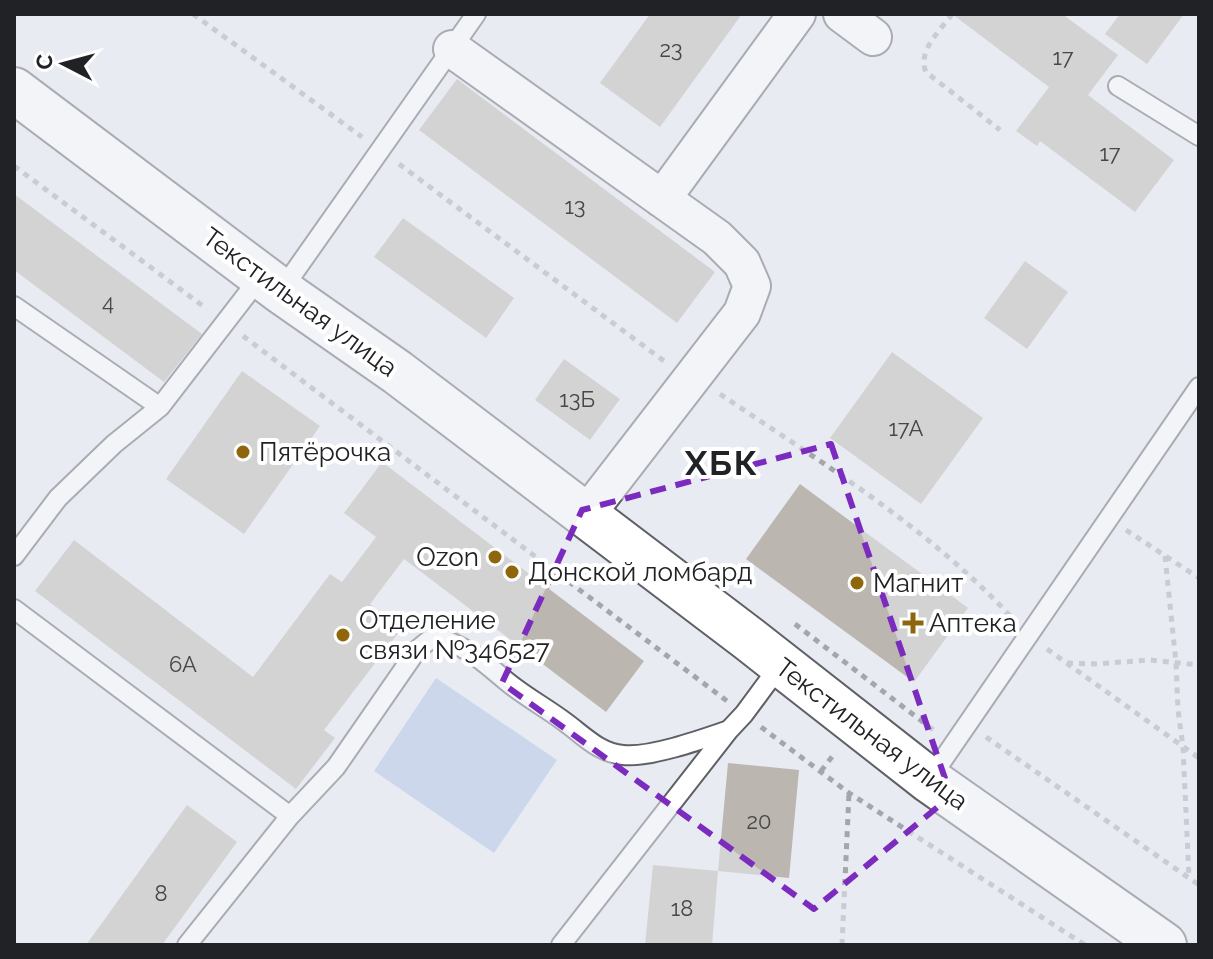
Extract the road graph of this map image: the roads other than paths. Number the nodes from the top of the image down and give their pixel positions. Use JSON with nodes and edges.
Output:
{"nodes":[{"id":1,"x":476,"y":14,"type":"edge"},
{"id":2,"x":797,"y":14,"type":"edge"},
{"id":3,"x":842,"y":14,"type":"edge"},
{"id":4,"x":873,"y":37,"type":"dead end"},
{"id":5,"x":452,"y":49,"type":"junction"},
{"id":6,"x":1118,"y":86,"type":"dead end"},
{"id":7,"x":14,"y":90,"type":"edge"},
{"id":8,"x":1199,"y":136,"type":"edge"},
{"id":9,"x":662,"y":199,"type":"junction"},
{"id":10,"x":271,"y":283,"type":"junction"},
{"id":11,"x":14,"y":306,"type":"edge"},
{"id":12,"x":1199,"y":387,"type":"edge"},
{"id":13,"x":160,"y":407,"type":"junction"},
{"id":14,"x":586,"y":515,"type":"junction"},
{"id":15,"x":14,"y":556,"type":"edge"},
{"id":16,"x":14,"y":609,"type":"edge"},
{"id":17,"x":781,"y":664,"type":"junction"},
{"id":18,"x":729,"y":730,"type":"junction"},
{"id":19,"x":929,"y":780,"type":"junction"},
{"id":20,"x":290,"y":816,"type":"junction"},
{"id":21,"x":187,"y":945,"type":"edge"},
{"id":22,"x":561,"y":945,"type":"edge"},
{"id":23,"x":1164,"y":945,"type":"edge"}],
"edges":[{"from":1,"to":5,"type":"lane"},
{"from":2,"to":9,"type":"street"},
{"from":3,"to":4,"type":"street"},
{"from":5,"to":9,"type":"street"},
{"from":5,"to":10,"type":"lane"},
{"from":6,"to":8,"type":"lane"},
{"from":7,"to":10,"type":"main road","name":"Текстильная улица"},
{"from":9,"to":14,"type":"street"},
{"from":10,"to":13,"type":"lane"},
{"from":10,"to":14,"type":"main road","name":"Текстильная улица"},
{"from":11,"to":13,"type":"lane"},
{"from":12,"to":19,"type":"lane"},
{"from":13,"to":15,"type":"lane"},
{"from":14,"to":17,"type":"main road","name":"Текстильная улица"},
{"from":16,"to":20,"type":"lane"},
{"from":17,"to":18,"type":"lane"},
{"from":17,"to":19,"type":"main road","name":"Текстильная улица"},
{"from":18,"to":20,"type":"lane"},
{"from":18,"to":22,"type":"lane"},
{"from":19,"to":23,"type":"main road","name":"Текстильная улица"},
{"from":20,"to":21,"type":"lane"}]}
